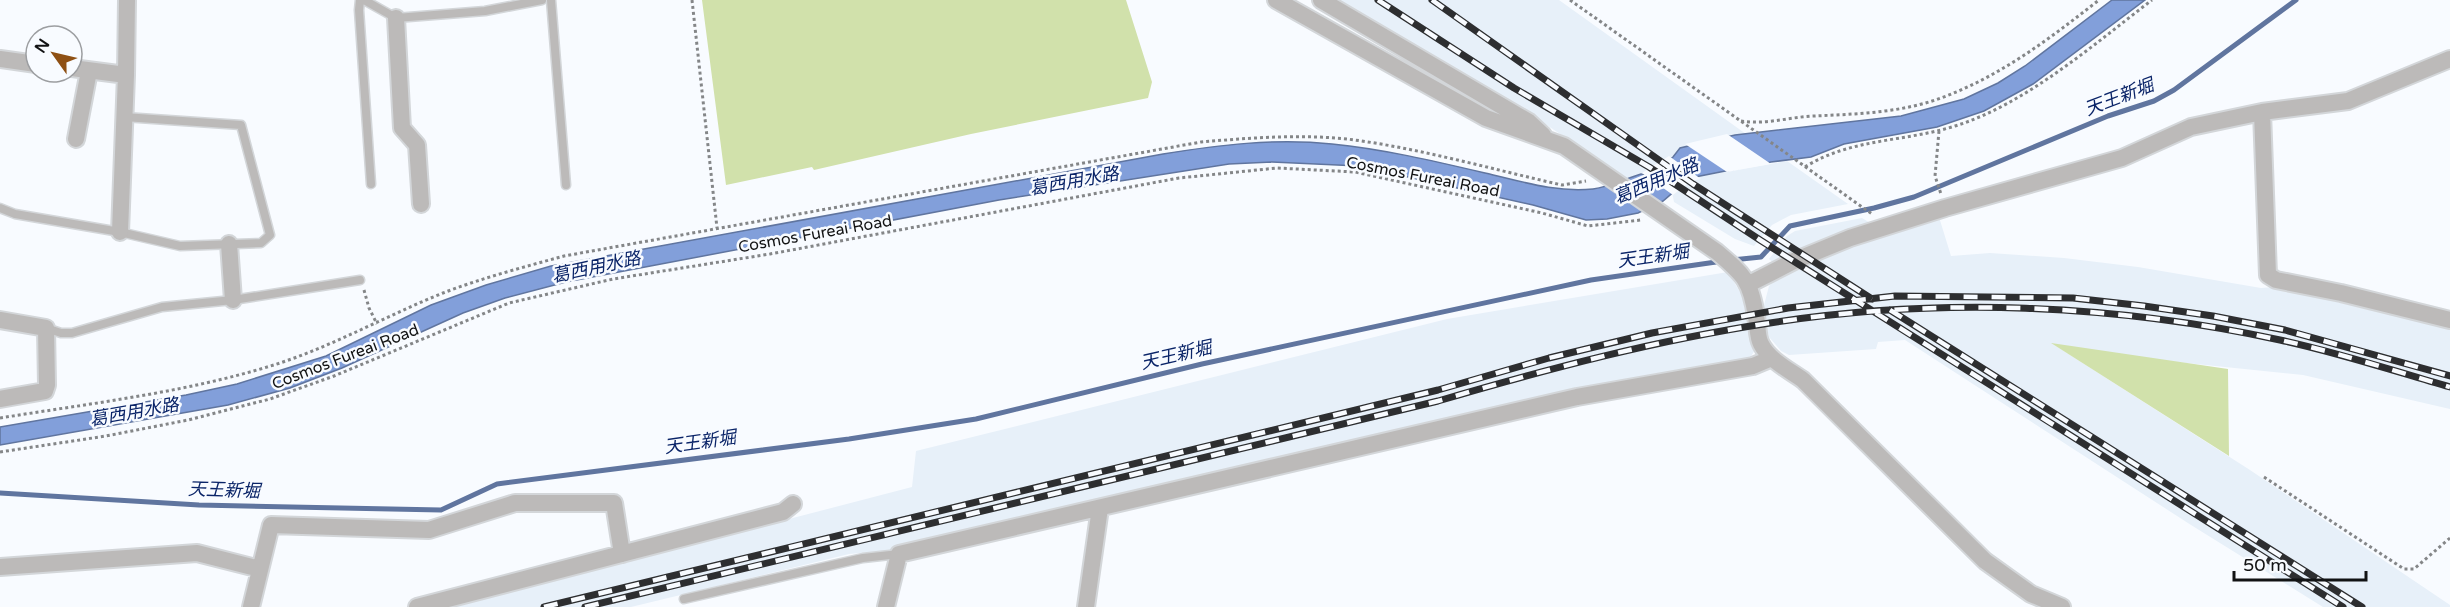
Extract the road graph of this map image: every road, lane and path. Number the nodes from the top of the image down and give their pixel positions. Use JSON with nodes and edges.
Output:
{"nodes":[{"id":1,"x":127,"y":0,"type":"edge"},
{"id":2,"x":362,"y":0,"type":"edge"},
{"id":3,"x":542,"y":0,"type":"edge"},
{"id":4,"x":552,"y":0,"type":"edge"},
{"id":5,"x":692,"y":0,"type":"edge"},
{"id":6,"x":1276,"y":0,"type":"edge"},
{"id":7,"x":1322,"y":0,"type":"edge"},
{"id":8,"x":1570,"y":0,"type":"edge"},
{"id":9,"x":2099,"y":0,"type":"edge"},
{"id":10,"x":2152,"y":0,"type":"edge"},
{"id":11,"x":396,"y":18,"type":"junction"},
{"id":12,"x":0,"y":59,"type":"edge"},
{"id":13,"x":2450,"y":59,"type":"edge"},
{"id":14,"x":24,"y":62,"type":"edge"},
{"id":15,"x":84,"y":70,"type":"edge"},
{"id":16,"x":126,"y":75,"type":"junction"},
{"id":17,"x":79,"y":84,"type":"edge"},
{"id":18,"x":2262,"y":112,"type":"junction"},
{"id":19,"x":124,"y":117,"type":"junction"},
{"id":20,"x":1742,"y":121,"type":"junction"},
{"id":21,"x":1939,"y":131,"type":"junction"},
{"id":22,"x":76,"y":139,"type":"dead end"},
{"id":23,"x":1547,"y":140,"type":"junction"},
{"id":24,"x":1805,"y":167,"type":"junction"},
{"id":25,"x":1600,"y":170,"type":"junction"},
{"id":26,"x":371,"y":184,"type":"dead end"},
{"id":27,"x":566,"y":185,"type":"dead end"},
{"id":28,"x":1940,"y":193,"type":"dead end"},
{"id":29,"x":421,"y":204,"type":"dead end"},
{"id":30,"x":0,"y":208,"type":"edge"},
{"id":31,"x":1653,"y":214,"type":"junction"},
{"id":32,"x":1880,"y":220,"type":"dead end"},
{"id":33,"x":717,"y":228,"type":"junction"},
{"id":34,"x":120,"y":232,"type":"junction"},
{"id":35,"x":229,"y":244,"type":"junction"},
{"id":36,"x":1744,"y":277,"type":"junction"},
{"id":37,"x":360,"y":280,"type":"joint"},
{"id":38,"x":232,"y":300,"type":"junction"},
{"id":39,"x":0,"y":320,"type":"edge"},
{"id":40,"x":2450,"y":320,"type":"edge"},
{"id":41,"x":377,"y":324,"type":"junction"},
{"id":42,"x":46,"y":328,"type":"junction"},
{"id":43,"x":1772,"y":358,"type":"junction"},
{"id":44,"x":0,"y":399,"type":"edge"},
{"id":45,"x":0,"y":418,"type":"edge"},
{"id":46,"x":0,"y":452,"type":"edge"},
{"id":47,"x":2264,"y":477,"type":"dead end"},
{"id":48,"x":794,"y":504,"type":"dead end"},
{"id":49,"x":1100,"y":508,"type":"junction"},
{"id":50,"x":2450,"y":538,"type":"edge"},
{"id":51,"x":622,"y":554,"type":"junction"},
{"id":52,"x":899,"y":554,"type":"junction"},
{"id":53,"x":0,"y":567,"type":"edge"},
{"id":54,"x":260,"y":569,"type":"junction"},
{"id":55,"x":684,"y":598,"type":"dead end"},
{"id":56,"x":251,"y":607,"type":"edge"},
{"id":57,"x":417,"y":607,"type":"edge"},
{"id":58,"x":886,"y":607,"type":"edge"},
{"id":59,"x":1086,"y":607,"type":"edge"},
{"id":60,"x":2062,"y":607,"type":"edge"}],
"edges":[{"from":1,"to":16,"type":"street"},
{"from":2,"to":11,"type":"lane"},
{"from":2,"to":26,"type":"lane"},
{"from":3,"to":11,"type":"lane"},
{"from":4,"to":27,"type":"lane"},
{"from":5,"to":33,"type":"path"},
{"from":6,"to":23,"type":"street"},
{"from":7,"to":23,"type":"street"},
{"from":8,"to":20,"type":"path"},
{"from":9,"to":20,"type":"path"},
{"from":10,"to":21,"type":"path"},
{"from":11,"to":29,"type":"street"},
{"from":12,"to":14,"type":"street"},
{"from":13,"to":18,"type":"street"},
{"from":15,"to":16,"type":"street"},
{"from":16,"to":19,"type":"street"},
{"from":17,"to":22,"type":"street"},
{"from":18,"to":36,"type":"street"},
{"from":18,"to":40,"type":"street"},
{"from":19,"to":34,"type":"street"},
{"from":19,"to":35,"type":"lane"},
{"from":20,"to":24,"type":"path"},
{"from":21,"to":24,"type":"path"},
{"from":21,"to":28,"type":"path"},
{"from":23,"to":25,"type":"street"},
{"from":24,"to":32,"type":"path"},
{"from":25,"to":31,"type":"street"},
{"from":25,"to":33,"type":"path"},
{"from":30,"to":34,"type":"lane"},
{"from":31,"to":36,"type":"street"},
{"from":31,"to":46,"type":"path","name":"Cosmos Fureai Road"},
{"from":33,"to":41,"type":"path"},
{"from":34,"to":35,"type":"lane"},
{"from":35,"to":38,"type":"street"},
{"from":36,"to":43,"type":"street"},
{"from":37,"to":38,"type":"lane"},
{"from":37,"to":41,"type":"path"},
{"from":38,"to":42,"type":"lane"},
{"from":39,"to":42,"type":"street"},
{"from":41,"to":45,"type":"path"},
{"from":42,"to":44,"type":"street"},
{"from":43,"to":49,"type":"street"},
{"from":43,"to":60,"type":"street"},
{"from":47,"to":50,"type":"path"},
{"from":48,"to":51,"type":"street"},
{"from":49,"to":52,"type":"street"},
{"from":49,"to":59,"type":"street"},
{"from":51,"to":54,"type":"street"},
{"from":51,"to":57,"type":"street"},
{"from":52,"to":55,"type":"lane"},
{"from":52,"to":58,"type":"street"},
{"from":53,"to":54,"type":"street"},
{"from":54,"to":56,"type":"street"}]}
